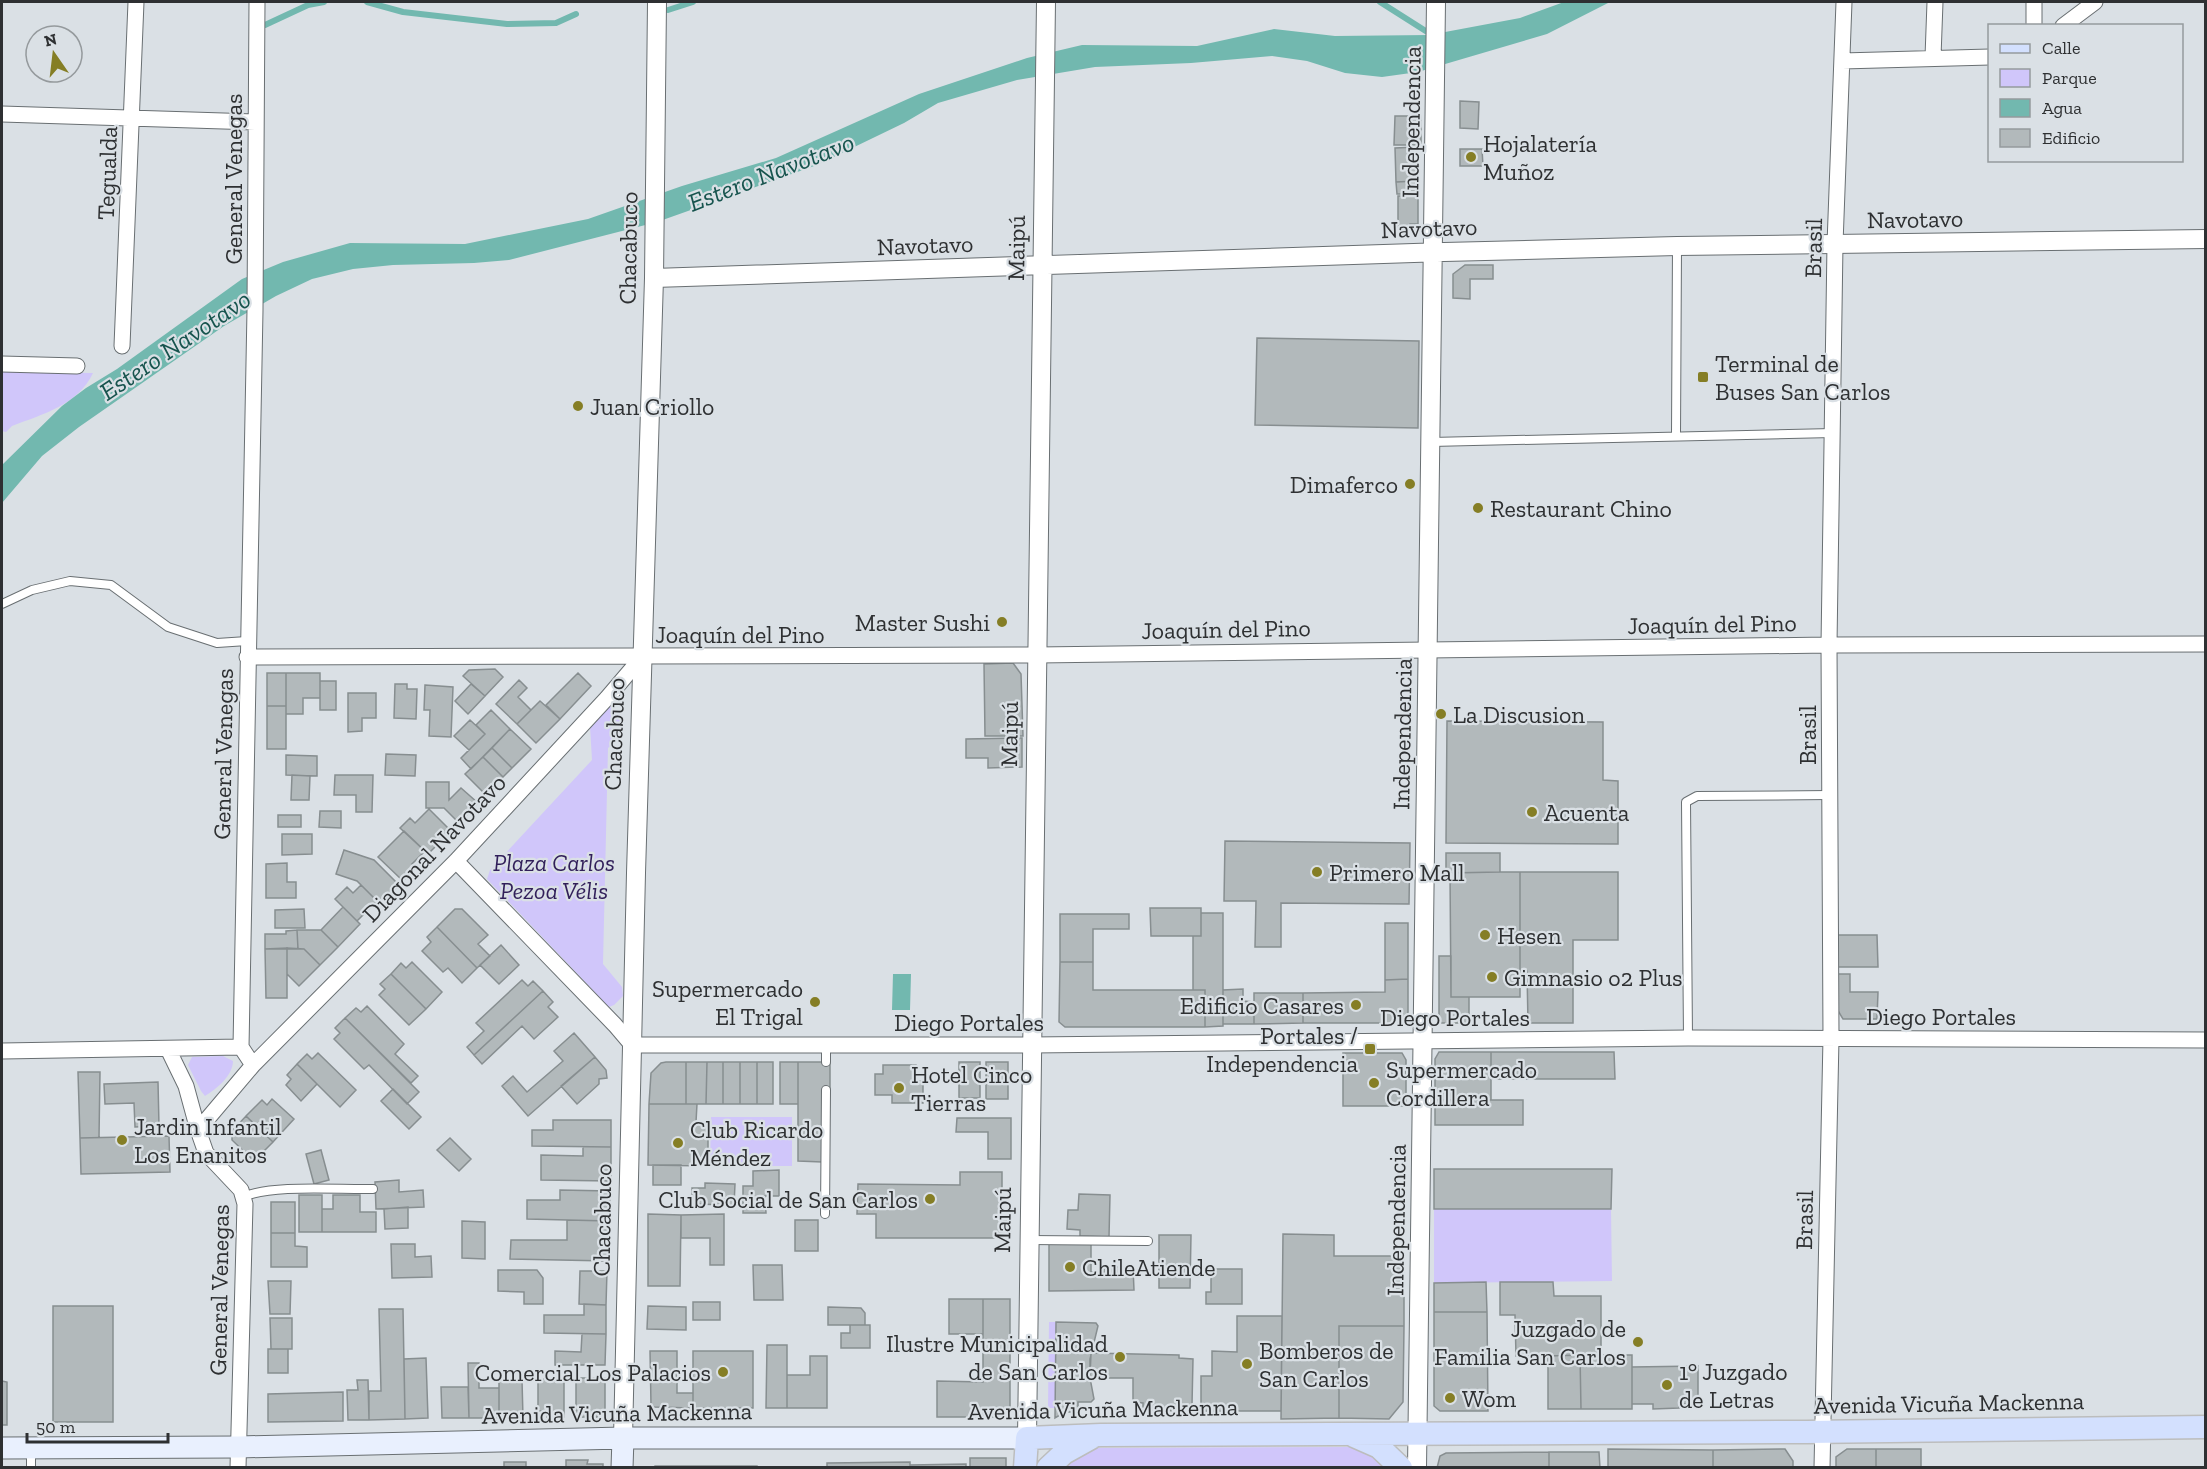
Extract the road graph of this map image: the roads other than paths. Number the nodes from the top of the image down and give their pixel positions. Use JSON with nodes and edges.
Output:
{"nodes":[{"id":1,"x":136,"y":2,"type":"edge"},
{"id":2,"x":257,"y":2,"type":"edge"},
{"id":3,"x":657,"y":2,"type":"edge"},
{"id":4,"x":1046,"y":2,"type":"edge"},
{"id":5,"x":1436,"y":2,"type":"edge"},
{"id":6,"x":1844,"y":2,"type":"edge"},
{"id":7,"x":1935,"y":2,"type":"edge"},
{"id":8,"x":2034,"y":2,"type":"edge"},
{"id":9,"x":2095,"y":2,"type":"edge"},
{"id":10,"x":2034,"y":24,"type":"edge"},
{"id":11,"x":2066,"y":24,"type":"edge"},
{"id":12,"x":1933,"y":57,"type":"junction"},
{"id":13,"x":1988,"y":57,"type":"edge"},
{"id":14,"x":1842,"y":60,"type":"junction"},
{"id":15,"x":2,"y":114,"type":"edge"},
{"id":16,"x":132,"y":118,"type":"junction"},
{"id":17,"x":255,"y":122,"type":"junction"},
{"id":18,"x":2205,"y":239,"type":"edge"},
{"id":19,"x":1835,"y":244,"type":"junction"},
{"id":20,"x":1677,"y":246,"type":"junction"},
{"id":21,"x":1433,"y":252,"type":"junction"},
{"id":22,"x":1043,"y":264,"type":"junction"},
{"id":23,"x":654,"y":278,"type":"junction"},
{"id":24,"x":122,"y":346,"type":"dead end"},
{"id":25,"x":2,"y":364,"type":"edge"},
{"id":26,"x":77,"y":366,"type":"dead end"},
{"id":27,"x":1833,"y":433,"type":"junction"},
{"id":28,"x":1676,"y":436,"type":"junction"},
{"id":29,"x":1431,"y":442,"type":"junction"},
{"id":30,"x":2,"y":604,"type":"edge"},
{"id":31,"x":247,"y":641,"type":"junction"},
{"id":32,"x":2205,"y":644,"type":"edge"},
{"id":33,"x":1829,"y":645,"type":"junction"},
{"id":34,"x":1428,"y":649,"type":"junction"},
{"id":35,"x":1037,"y":655,"type":"junction"},
{"id":36,"x":247,"y":657,"type":"junction"},
{"id":37,"x":642,"y":657,"type":"junction"},
{"id":38,"x":1830,"y":795,"type":"junction"},
{"id":39,"x":456,"y":861,"type":"junction"},
{"id":40,"x":1688,"y":1038,"type":"junction"},
{"id":41,"x":1831,"y":1038,"type":"junction"},
{"id":42,"x":1422,"y":1039,"type":"junction"},
{"id":43,"x":2205,"y":1040,"type":"edge"},
{"id":44,"x":632,"y":1045,"type":"junction"},
{"id":45,"x":826,"y":1045,"type":"junction"},
{"id":46,"x":1031,"y":1045,"type":"junction"},
{"id":47,"x":241,"y":1047,"type":"junction"},
{"id":48,"x":168,"y":1048,"type":"junction"},
{"id":49,"x":2,"y":1051,"type":"edge"},
{"id":50,"x":826,"y":1062,"type":"dead end"},
{"id":51,"x":253,"y":1065,"type":"junction"},
{"id":52,"x":826,"y":1090,"type":"dead end"},
{"id":53,"x":198,"y":1130,"type":"junction"},
{"id":54,"x":373,"y":1189,"type":"dead end"},
{"id":55,"x":243,"y":1197,"type":"junction"},
{"id":56,"x":825,"y":1214,"type":"dead end"},
{"id":57,"x":1029,"y":1240,"type":"junction"},
{"id":58,"x":1148,"y":1241,"type":"dead end"},
{"id":59,"x":2205,"y":1427,"type":"edge"},
{"id":60,"x":1822,"y":1431,"type":"junction"},
{"id":61,"x":1336,"y":1433,"type":"junction"},
{"id":62,"x":1418,"y":1433,"type":"junction"},
{"id":63,"x":1101,"y":1435,"type":"junction"},
{"id":64,"x":623,"y":1438,"type":"junction"},
{"id":65,"x":1027,"y":1438,"type":"junction"},
{"id":66,"x":2,"y":1448,"type":"edge"},
{"id":67,"x":31,"y":1457,"type":"edge"},
{"id":68,"x":238,"y":1457,"type":"edge"},
{"id":69,"x":622,"y":1467,"type":"edge"},
{"id":70,"x":1025,"y":1467,"type":"edge"},
{"id":71,"x":1048,"y":1467,"type":"edge"},
{"id":72,"x":1401,"y":1467,"type":"edge"},
{"id":73,"x":1417,"y":1467,"type":"edge"},
{"id":74,"x":1822,"y":1467,"type":"edge"}],
"edges":[{"from":1,"to":16,"type":"street","name":"Tegualda"},
{"from":2,"to":17,"type":"street","name":"General Venegas"},
{"from":3,"to":23,"type":"street","name":"Chacabuco"},
{"from":4,"to":22,"type":"street","name":"Maipú"},
{"from":5,"to":21,"type":"street","name":"Independencia"},
{"from":6,"to":14,"type":"street","name":"Brasil"},
{"from":7,"to":12,"type":"street"},
{"from":8,"to":10,"type":"street"},
{"from":9,"to":11,"type":"street"},
{"from":12,"to":13,"type":"street"},
{"from":12,"to":14,"type":"street"},
{"from":14,"to":19,"type":"street","name":"Brasil"},
{"from":15,"to":16,"type":"street"},
{"from":16,"to":17,"type":"street"},
{"from":16,"to":24,"type":"street","name":"Tegualda"},
{"from":17,"to":31,"type":"street","name":"General Venegas"},
{"from":18,"to":19,"type":"street","name":"Navotavo"},
{"from":19,"to":20,"type":"street","name":"Navotavo"},
{"from":19,"to":27,"type":"street","name":"Brasil"},
{"from":20,"to":21,"type":"street","name":"Navotavo"},
{"from":20,"to":28,"type":"lane"},
{"from":21,"to":22,"type":"street","name":"Navotavo"},
{"from":21,"to":29,"type":"street","name":"Independencia"},
{"from":22,"to":23,"type":"street","name":"Navotavo"},
{"from":22,"to":35,"type":"street","name":"Maipú"},
{"from":23,"to":37,"type":"street","name":"Chacabuco"},
{"from":25,"to":26,"type":"street"},
{"from":27,"to":28,"type":"lane"},
{"from":27,"to":33,"type":"street","name":"Brasil"},
{"from":28,"to":29,"type":"lane"},
{"from":29,"to":34,"type":"street","name":"Independencia"},
{"from":30,"to":31,"type":"lane"},
{"from":31,"to":36,"type":"street","name":"General Venegas"},
{"from":32,"to":33,"type":"street","name":"Joaquín del Pino"},
{"from":33,"to":34,"type":"street","name":"Joaquín del Pino"},
{"from":33,"to":38,"type":"street","name":"Brasil"},
{"from":34,"to":35,"type":"street","name":"Joaquín del Pino"},
{"from":34,"to":42,"type":"street","name":"Independencia"},
{"from":35,"to":37,"type":"street","name":"Joaquín del Pino"},
{"from":35,"to":46,"type":"street","name":"Maipú"},
{"from":36,"to":37,"type":"street","name":"Joaquín del Pino"},
{"from":36,"to":47,"type":"street","name":"General Venegas"},
{"from":37,"to":39,"type":"street","name":"Diagonal Navotavo"},
{"from":37,"to":44,"type":"street","name":"Chacabuco"},
{"from":38,"to":40,"type":"lane"},
{"from":38,"to":41,"type":"street","name":"Brasil"},
{"from":39,"to":44,"type":"street"},
{"from":39,"to":51,"type":"street","name":"Diagonal Navotavo"},
{"from":40,"to":41,"type":"street","name":"Diego Portales"},
{"from":40,"to":42,"type":"street","name":"Diego Portales"},
{"from":41,"to":43,"type":"street","name":"Diego Portales"},
{"from":41,"to":60,"type":"street","name":"Brasil"},
{"from":42,"to":46,"type":"street","name":"Diego Portales"},
{"from":42,"to":62,"type":"street","name":"Independencia"},
{"from":44,"to":45,"type":"street","name":"Diego Portales"},
{"from":44,"to":64,"type":"street","name":"Chacabuco"},
{"from":45,"to":46,"type":"street","name":"Diego Portales"},
{"from":45,"to":50,"type":"lane"},
{"from":46,"to":57,"type":"street","name":"Maipú"},
{"from":47,"to":48,"type":"street"},
{"from":47,"to":51,"type":"street"},
{"from":48,"to":49,"type":"street"},
{"from":48,"to":53,"type":"street","name":"General Venegas"},
{"from":51,"to":53,"type":"street"},
{"from":52,"to":56,"type":"lane"},
{"from":53,"to":55,"type":"street","name":"General Venegas"},
{"from":54,"to":55,"type":"lane"},
{"from":55,"to":68,"type":"street","name":"General Venegas"},
{"from":57,"to":58,"type":"lane"},
{"from":57,"to":65,"type":"street","name":"Maipú"},
{"from":59,"to":60,"type":"main road","name":"Avenida Vicuña Mackenna"},
{"from":60,"to":62,"type":"main road","name":"Avenida Vicuña Mackenna"},
{"from":60,"to":74,"type":"street","name":"Brasil"},
{"from":61,"to":62,"type":"main road","name":"Avenida Vicuña Mackenna"},
{"from":61,"to":63,"type":"main road","name":"Avenida Vicuña Mackenna"},
{"from":61,"to":72,"type":"main road"},
{"from":62,"to":73,"type":"street","name":"Independencia"},
{"from":63,"to":65,"type":"main road","name":"Avenida Vicuña Mackenna"},
{"from":63,"to":71,"type":"main road"},
{"from":64,"to":65,"type":"main road","name":"Avenida Vicuña Mackenna"},
{"from":64,"to":68,"type":"main road","name":"Avenida Vicuña Mackenna"},
{"from":64,"to":69,"type":"main road","name":"Chacabuco"},
{"from":65,"to":70,"type":"main road","name":"Maipú"},
{"from":66,"to":67,"type":"main road","name":"Avenida Vicuña Mackenna"},
{"from":67,"to":68,"type":"main road","name":"Avenida Vicuña Mackenna"}]}
